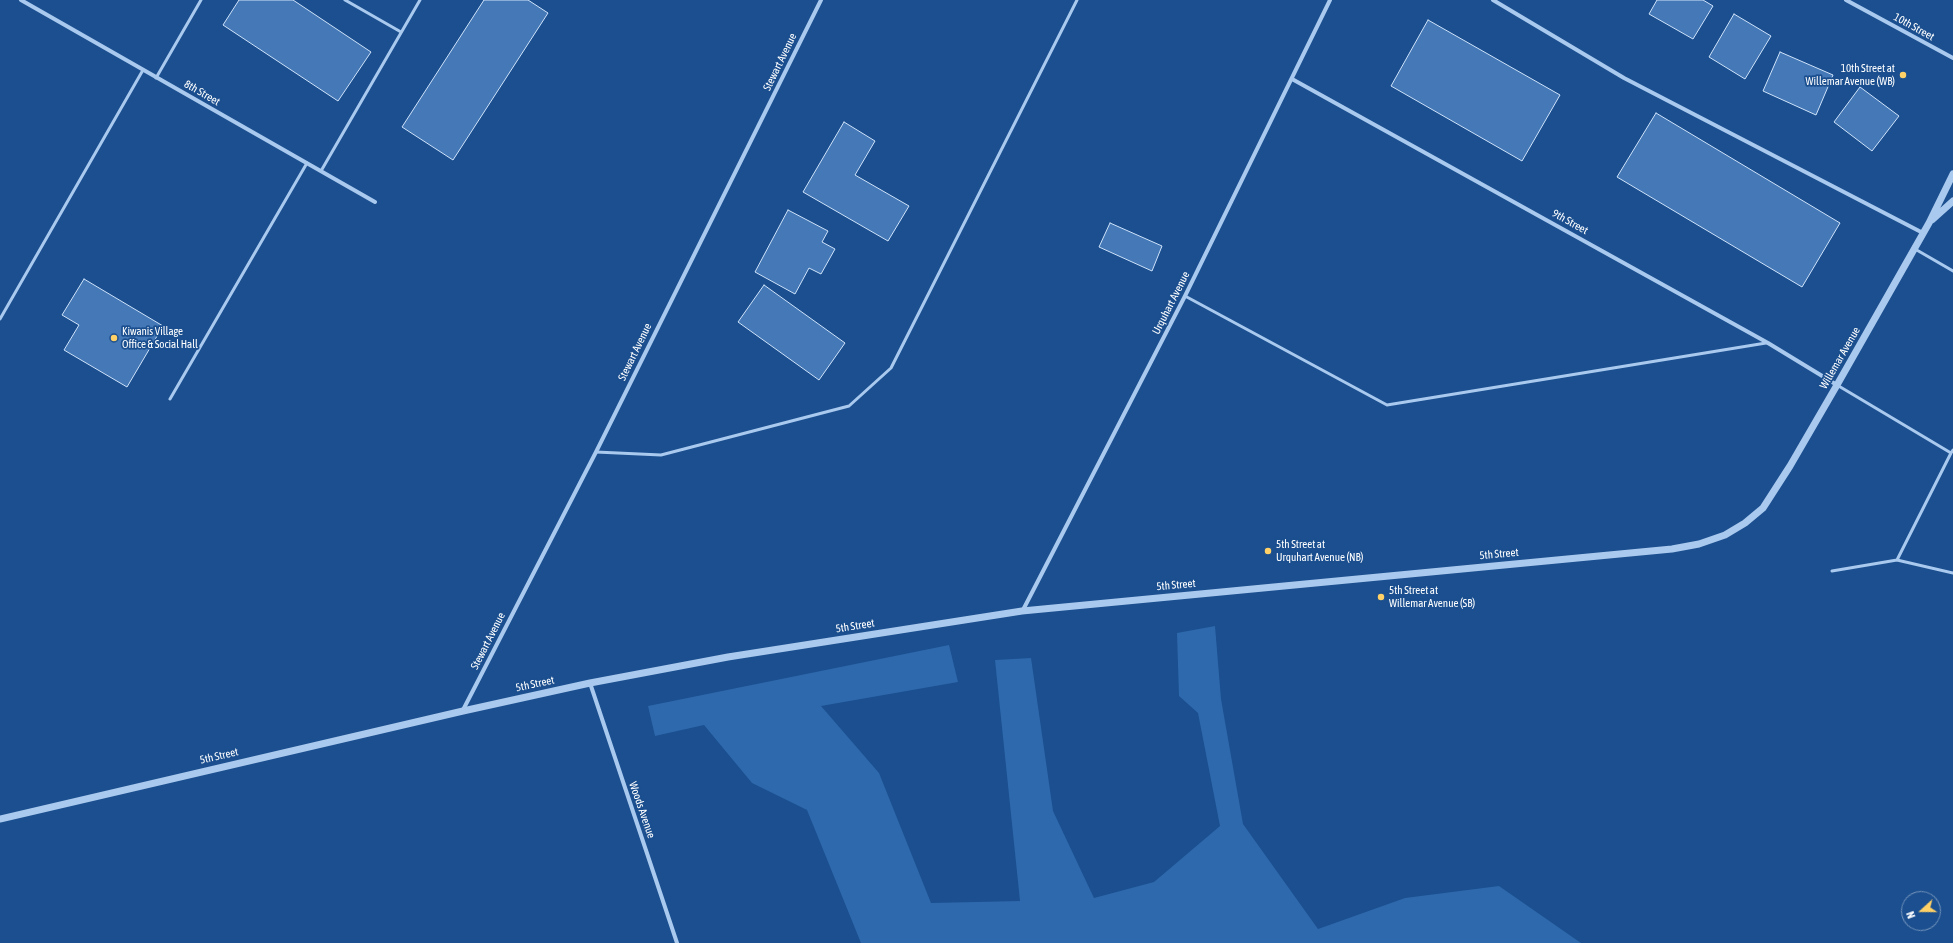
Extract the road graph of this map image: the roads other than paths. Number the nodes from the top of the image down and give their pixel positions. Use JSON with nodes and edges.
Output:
{"nodes":[{"id":1,"x":21,"y":0,"type":"edge"},
{"id":2,"x":201,"y":0,"type":"edge"},
{"id":3,"x":345,"y":0,"type":"edge"},
{"id":4,"x":420,"y":0,"type":"edge"},
{"id":5,"x":821,"y":0,"type":"edge"},
{"id":6,"x":1077,"y":0,"type":"edge"},
{"id":7,"x":1330,"y":0,"type":"edge"},
{"id":8,"x":1493,"y":0,"type":"edge"},
{"id":9,"x":1846,"y":0,"type":"edge"},
{"id":10,"x":401,"y":32,"type":"junction"},
{"id":11,"x":1953,"y":58,"type":"edge"},
{"id":12,"x":143,"y":70,"type":"junction"},
{"id":13,"x":156,"y":78,"type":"junction"},
{"id":14,"x":1292,"y":79,"type":"junction"},
{"id":15,"x":307,"y":163,"type":"junction"},
{"id":16,"x":321,"y":171,"type":"junction"},
{"id":17,"x":1953,"y":174,"type":"edge"},
{"id":18,"x":1953,"y":201,"type":"edge"},
{"id":19,"x":375,"y":202,"type":"dead end"},
{"id":20,"x":1929,"y":223,"type":"junction"},
{"id":21,"x":1923,"y":233,"type":"junction"},
{"id":22,"x":1914,"y":249,"type":"junction"},
{"id":23,"x":1953,"y":271,"type":"edge"},
{"id":24,"x":1185,"y":296,"type":"junction"},
{"id":25,"x":0,"y":319,"type":"edge"},
{"id":26,"x":1768,"y":342,"type":"junction"},
{"id":27,"x":1837,"y":385,"type":"junction"},
{"id":28,"x":170,"y":399,"type":"dead end"},
{"id":29,"x":596,"y":452,"type":"junction"},
{"id":30,"x":1952,"y":452,"type":"edge"},
{"id":31,"x":1725,"y":535,"type":"joint"},
{"id":32,"x":1898,"y":560,"type":"junction"},
{"id":33,"x":1832,"y":571,"type":"dead end"},
{"id":34,"x":1953,"y":573,"type":"edge"},
{"id":35,"x":1022,"y":611,"type":"junction"},
{"id":36,"x":590,"y":683,"type":"junction"},
{"id":37,"x":463,"y":711,"type":"junction"},
{"id":38,"x":0,"y":819,"type":"edge"},
{"id":39,"x":677,"y":943,"type":"edge"}],
"edges":[{"from":1,"to":12,"type":"street","name":"8th Street"},
{"from":2,"to":13,"type":"lane"},
{"from":3,"to":10,"type":"lane"},
{"from":4,"to":10,"type":"lane"},
{"from":5,"to":29,"type":"street","name":"Stewart Avenue"},
{"from":6,"to":29,"type":"lane"},
{"from":7,"to":14,"type":"street","name":"Urquhart Avenue"},
{"from":8,"to":21,"type":"street"},
{"from":9,"to":11,"type":"street","name":"10th Street"},
{"from":10,"to":16,"type":"lane"},
{"from":12,"to":13,"type":"street","name":"8th Street"},
{"from":12,"to":25,"type":"lane"},
{"from":13,"to":15,"type":"street","name":"8th Street"},
{"from":14,"to":24,"type":"street","name":"Urquhart Avenue"},
{"from":14,"to":26,"type":"street","name":"9th Street"},
{"from":15,"to":16,"type":"street","name":"8th Street"},
{"from":15,"to":28,"type":"lane"},
{"from":16,"to":19,"type":"street","name":"8th Street"},
{"from":17,"to":20,"type":"street","name":"Willemar Avenue"},
{"from":18,"to":20,"type":"street"},
{"from":20,"to":21,"type":"street","name":"Willemar Avenue"},
{"from":21,"to":22,"type":"street","name":"Willemar Avenue"},
{"from":22,"to":23,"type":"lane"},
{"from":22,"to":27,"type":"street","name":"Willemar Avenue"},
{"from":24,"to":26,"type":"lane"},
{"from":24,"to":35,"type":"street","name":"Urquhart Avenue"},
{"from":26,"to":27,"type":"street","name":"9th Street"},
{"from":27,"to":30,"type":"lane"},
{"from":27,"to":31,"type":"street","name":"Willemar Avenue"},
{"from":29,"to":37,"type":"street","name":"Stewart Avenue"},
{"from":30,"to":32,"type":"lane"},
{"from":31,"to":35,"type":"street","name":"5th Street"},
{"from":32,"to":33,"type":"lane"},
{"from":32,"to":34,"type":"lane"},
{"from":35,"to":36,"type":"street","name":"5th Street"},
{"from":36,"to":37,"type":"street","name":"5th Street"},
{"from":36,"to":39,"type":"street","name":"Woods Avenue"},
{"from":37,"to":38,"type":"street","name":"5th Street"}]}
